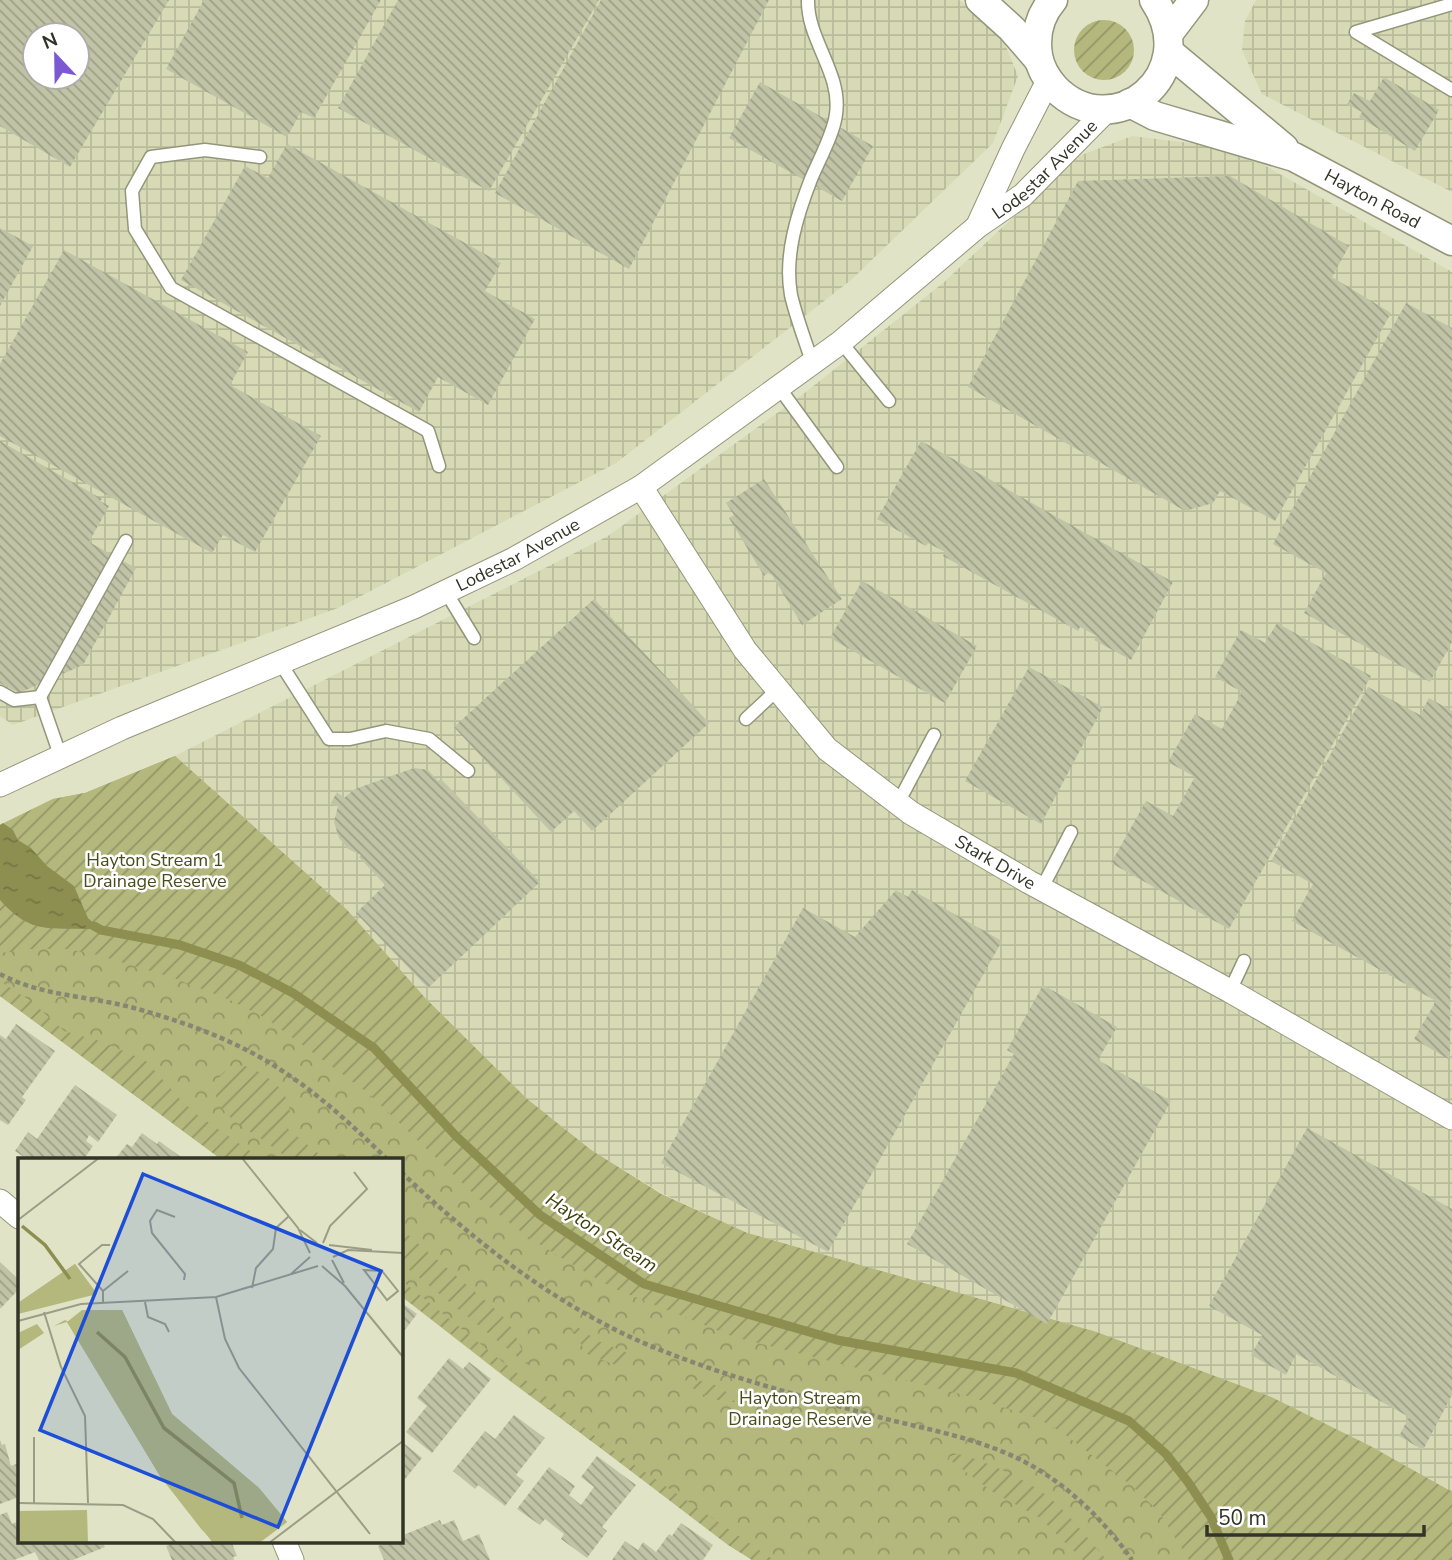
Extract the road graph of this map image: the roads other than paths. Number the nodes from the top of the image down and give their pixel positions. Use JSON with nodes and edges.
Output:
{"nodes":[{"id":1,"x":808,"y":0,"type":"edge"},
{"id":2,"x":981,"y":0,"type":"edge"},
{"id":3,"x":1052,"y":0,"type":"edge"},
{"id":4,"x":1154,"y":0,"type":"edge"},
{"id":5,"x":1194,"y":0,"type":"edge"},
{"id":6,"x":1452,"y":4,"type":"edge"},
{"id":7,"x":1169,"y":42,"type":"junction"},
{"id":8,"x":1043,"y":70,"type":"junction"},
{"id":9,"x":1452,"y":90,"type":"edge"},
{"id":10,"x":1119,"y":106,"type":"junction"},
{"id":11,"x":260,"y":157,"type":"dead end"},
{"id":12,"x":1294,"y":157,"type":"junction"},
{"id":13,"x":978,"y":226,"type":"junction"},
{"id":14,"x":1452,"y":241,"type":"edge"},
{"id":15,"x":841,"y":342,"type":"junction"},
{"id":16,"x":812,"y":362,"type":"junction"},
{"id":17,"x":778,"y":386,"type":"junction"},
{"id":18,"x":889,"y":401,"type":"dead end"},
{"id":19,"x":439,"y":466,"type":"dead end"},
{"id":20,"x":837,"y":467,"type":"dead end"},
{"id":21,"x":641,"y":487,"type":"junction"},
{"id":22,"x":126,"y":541,"type":"dead end"},
{"id":23,"x":446,"y":592,"type":"junction"},
{"id":24,"x":474,"y":638,"type":"dead end"},
{"id":25,"x":281,"y":664,"type":"junction"},
{"id":26,"x":776,"y":691,"type":"junction"},
{"id":27,"x":0,"y":692,"type":"edge"},
{"id":28,"x":40,"y":697,"type":"junction"},
{"id":29,"x":747,"y":719,"type":"dead end"},
{"id":30,"x":934,"y":735,"type":"dead end"},
{"id":31,"x":60,"y":755,"type":"junction"},
{"id":32,"x":468,"y":771,"type":"dead end"},
{"id":33,"x":1,"y":784,"type":"edge"},
{"id":34,"x":898,"y":803,"type":"junction"},
{"id":35,"x":1071,"y":832,"type":"dead end"},
{"id":36,"x":1042,"y":888,"type":"junction"},
{"id":37,"x":1244,"y":961,"type":"dead end"},
{"id":38,"x":1230,"y":991,"type":"junction"},
{"id":39,"x":1452,"y":1118,"type":"edge"},
{"id":40,"x":0,"y":1201,"type":"edge"},
{"id":41,"x":18,"y":1216,"type":"edge"},
{"id":42,"x":284,"y":1542,"type":"edge"},
{"id":43,"x":292,"y":1560,"type":"edge"}],
"edges":[{"from":1,"to":16,"type":"lane"},
{"from":2,"to":8,"type":"street"},
{"from":3,"to":8,"type":"street"},
{"from":4,"to":7,"type":"street"},
{"from":5,"to":7,"type":"street"},
{"from":6,"to":9,"type":"lane"},
{"from":7,"to":10,"type":"street"},
{"from":7,"to":12,"type":"street","name":"Hayton Road"},
{"from":8,"to":10,"type":"street","name":"Hayton Road"},
{"from":8,"to":13,"type":"street","name":"Lodestar Avenue"},
{"from":10,"to":12,"type":"street","name":"Hayton Road"},
{"from":10,"to":13,"type":"street","name":"Lodestar Avenue"},
{"from":11,"to":19,"type":"lane"},
{"from":12,"to":14,"type":"street","name":"Hayton Road"},
{"from":13,"to":15,"type":"street","name":"Lodestar Avenue"},
{"from":15,"to":16,"type":"street","name":"Lodestar Avenue"},
{"from":15,"to":18,"type":"lane"},
{"from":16,"to":17,"type":"street","name":"Lodestar Avenue"},
{"from":17,"to":20,"type":"lane"},
{"from":17,"to":21,"type":"street","name":"Lodestar Avenue"},
{"from":21,"to":23,"type":"street","name":"Lodestar Avenue"},
{"from":21,"to":26,"type":"street","name":"Stark Drive"},
{"from":22,"to":28,"type":"lane"},
{"from":23,"to":24,"type":"lane"},
{"from":23,"to":25,"type":"street","name":"Lodestar Avenue"},
{"from":25,"to":31,"type":"street","name":"Lodestar Avenue"},
{"from":25,"to":32,"type":"lane"},
{"from":26,"to":29,"type":"lane"},
{"from":26,"to":34,"type":"street","name":"Stark Drive"},
{"from":27,"to":28,"type":"lane"},
{"from":28,"to":31,"type":"lane"},
{"from":30,"to":34,"type":"lane"},
{"from":31,"to":33,"type":"street","name":"Lodestar Avenue"},
{"from":34,"to":36,"type":"street","name":"Stark Drive"},
{"from":35,"to":36,"type":"lane"},
{"from":36,"to":38,"type":"street","name":"Stark Drive"},
{"from":37,"to":38,"type":"lane"},
{"from":38,"to":39,"type":"street","name":"Stark Drive"},
{"from":40,"to":41,"type":"street"},
{"from":42,"to":43,"type":"street"}]}
